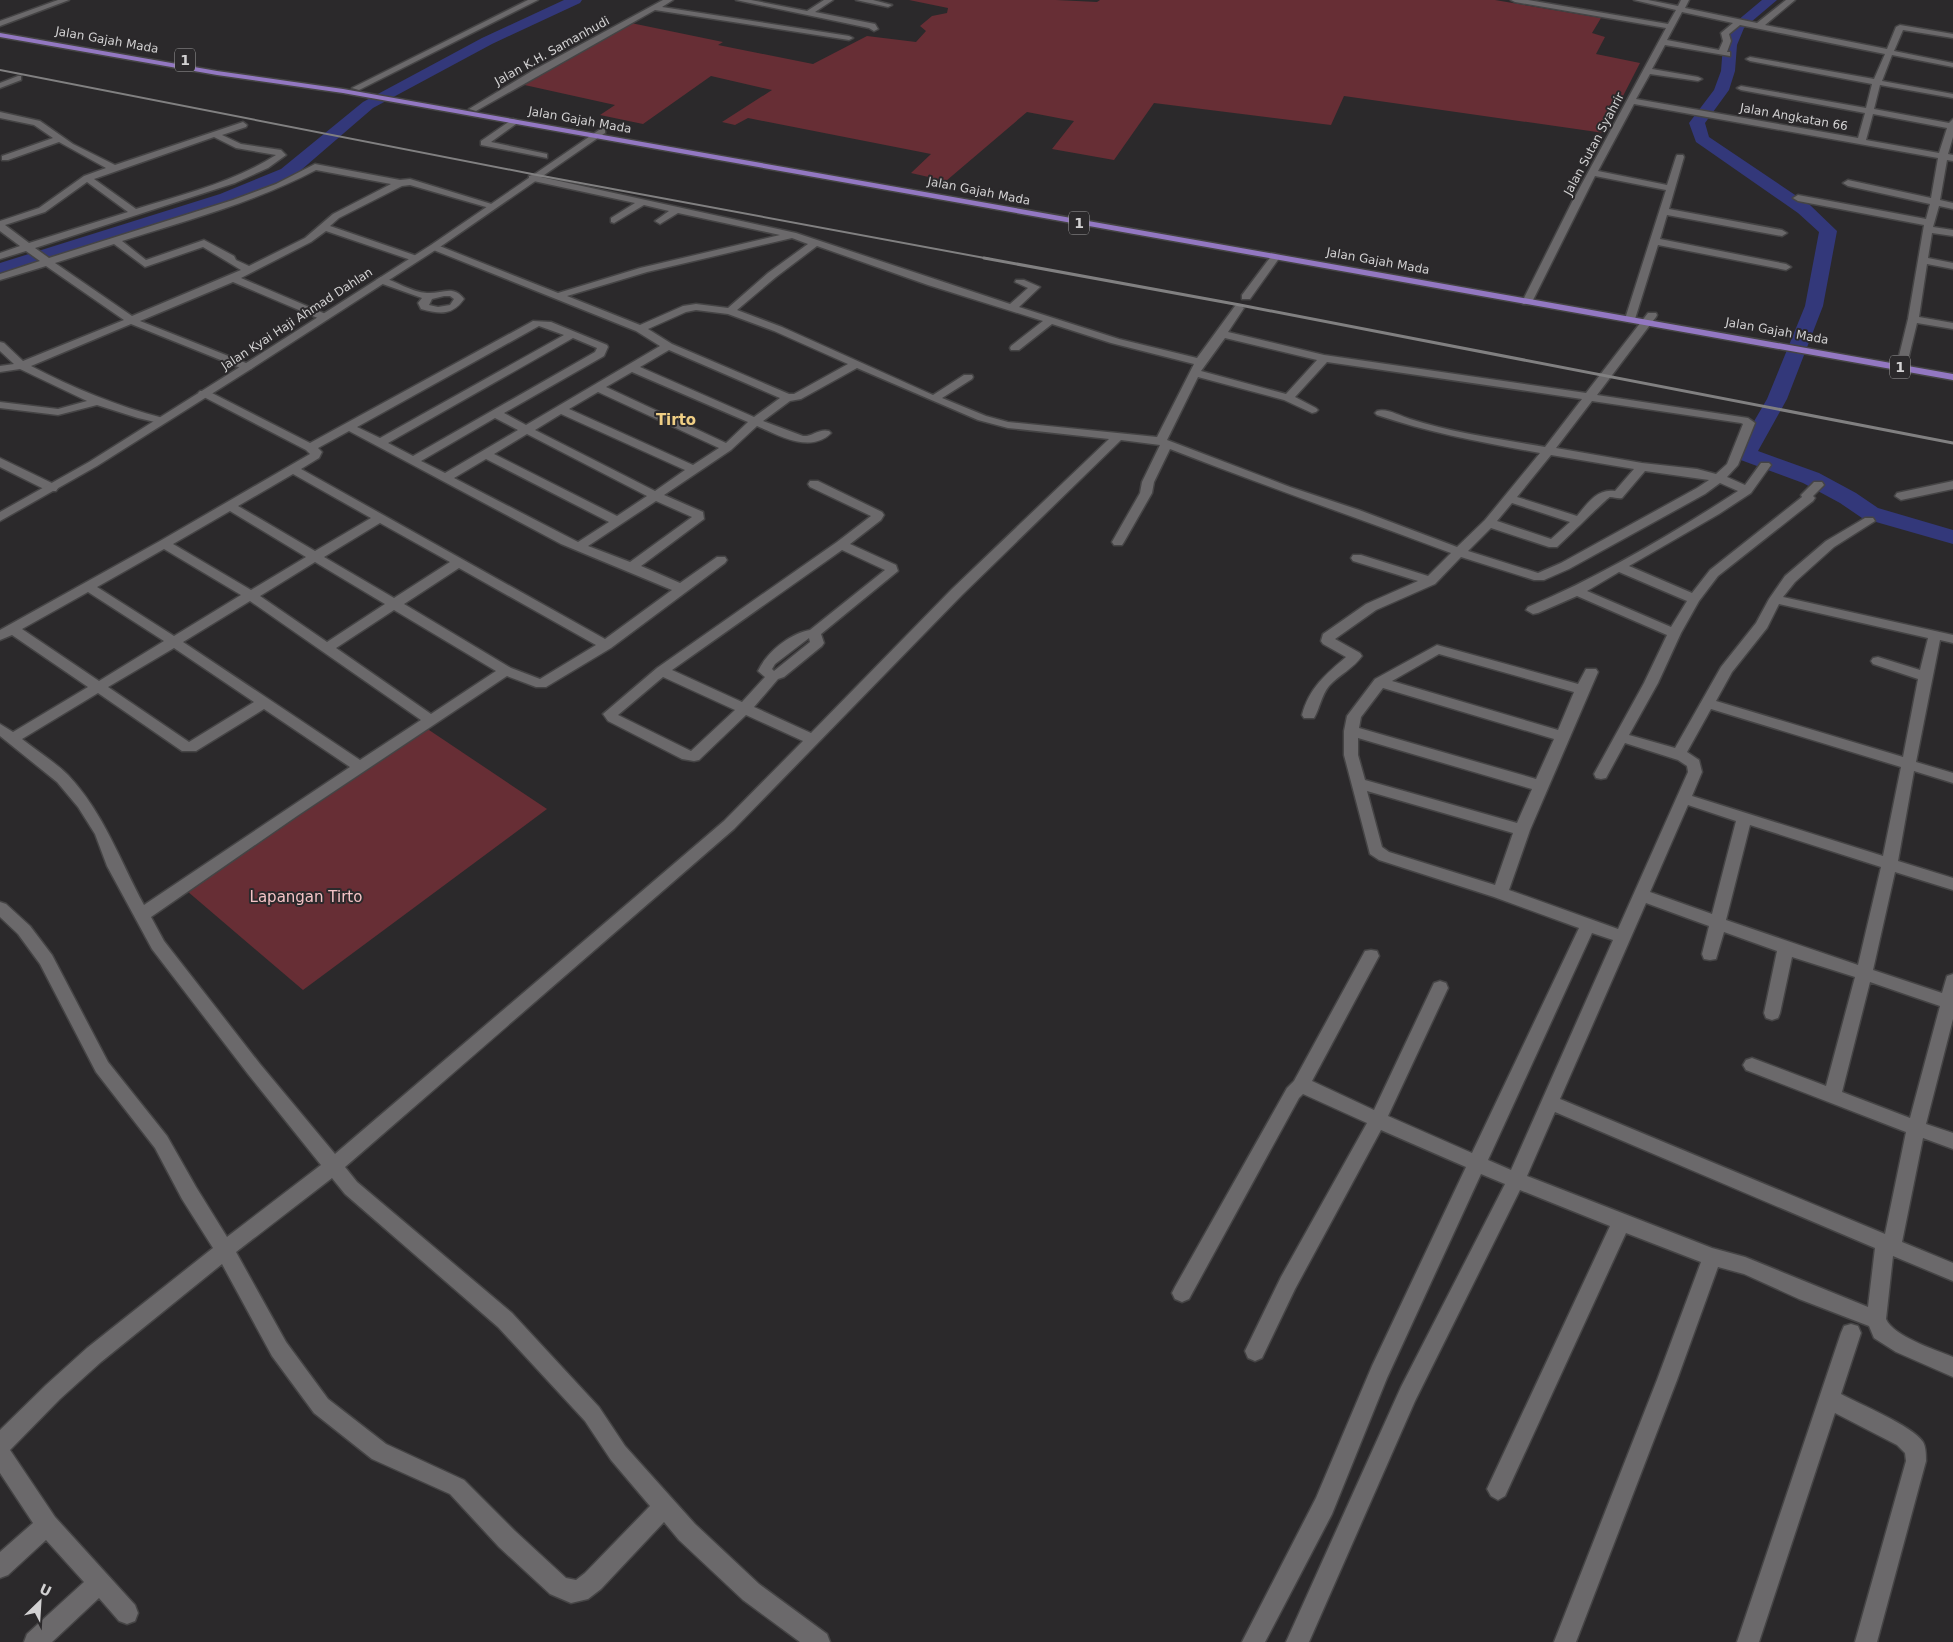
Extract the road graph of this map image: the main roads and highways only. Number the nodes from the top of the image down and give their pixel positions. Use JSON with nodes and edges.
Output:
{"nodes":[{"id":1,"x":0,"y":30,"type":"edge"},
{"id":2,"x":0,"y":35,"type":"edge"},
{"id":3,"x":367,"y":93,"type":"junction"},
{"id":4,"x":399,"y":99,"type":"junction"},
{"id":5,"x":598,"y":134,"type":"junction"},
{"id":6,"x":682,"y":148,"type":"junction"},
{"id":7,"x":1529,"y":298,"type":"junction"},
{"id":8,"x":1849,"y":354,"type":"junction"},
{"id":9,"x":1953,"y":369,"type":"edge"},
{"id":10,"x":1953,"y":377,"type":"edge"}],
"edges":[{"from":1,"to":3,"type":"highway","name":"Jalan Gajah Mada","number":"1"},
{"from":2,"to":3,"type":"highway","name":"Jalan Gajah Mada","number":"1"},
{"from":3,"to":4,"type":"highway","name":"Jalan Gajah Mada","number":"1"},
{"from":4,"to":5,"type":"highway","name":"Jalan Gajah Mada","number":"1"},
{"from":4,"to":5,"type":"highway","name":"Jalan Gajah Mada","number":"1"},
{"from":5,"to":6,"type":"highway","name":"Jalan Gajah Mada","number":"1"},
{"from":6,"to":7,"type":"highway","name":"Jalan Gajah Mada","number":"1"},
{"from":6,"to":7,"type":"highway","name":"Jalan Gajah Mada","number":"1"},
{"from":7,"to":8,"type":"highway","name":"Jalan Gajah Mada","number":"1"},
{"from":8,"to":9,"type":"highway","name":"Jalan Gajah Mada","number":"1"},
{"from":8,"to":10,"type":"highway","name":"Jalan Gajah Mada","number":"1"}]}
